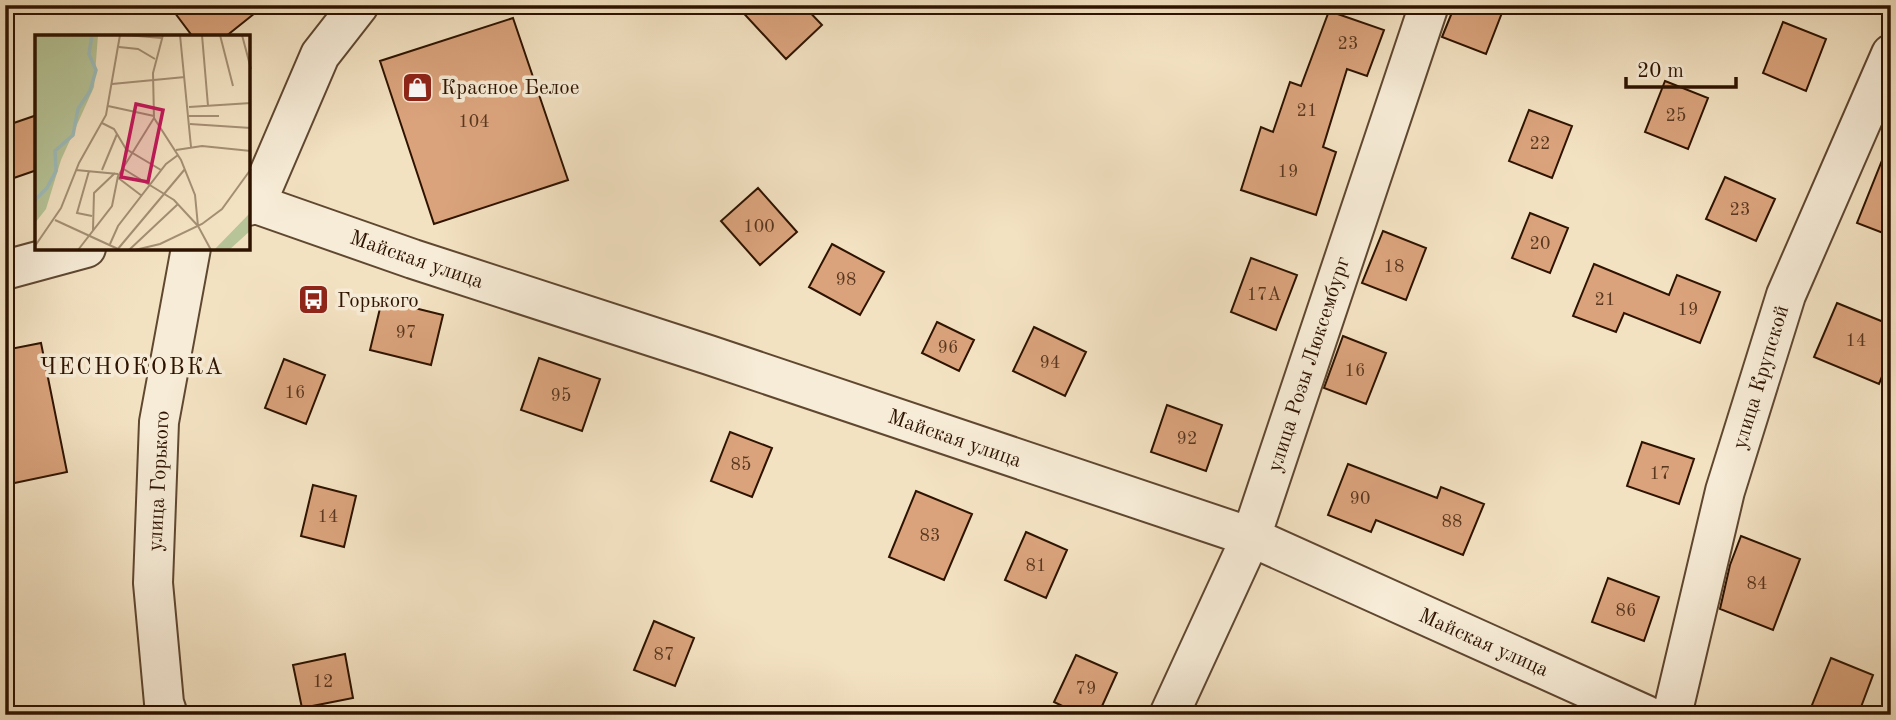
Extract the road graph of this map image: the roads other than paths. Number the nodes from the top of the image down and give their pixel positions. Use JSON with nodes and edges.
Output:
{"nodes":[{"id":1,"x":359,"y":5,"type":"edge"},
{"id":2,"x":1429,"y":5,"type":"edge"},
{"id":3,"x":1891,"y":54,"type":"edge"},
{"id":4,"x":252,"y":205,"type":"edge"},
{"id":5,"x":79,"y":250,"type":"edge"},
{"id":6,"x":191,"y":250,"type":"edge"},
{"id":7,"x":5,"y":270,"type":"edge"},
{"id":8,"x":1251,"y":537,"type":"junction"},
{"id":9,"x":168,"y":715,"type":"edge"},
{"id":10,"x":1169,"y":715,"type":"edge"},
{"id":11,"x":1646,"y":715,"type":"edge"},
{"id":12,"x":1672,"y":715,"type":"edge"}],
"edges":[{"from":1,"to":4,"type":"street"},
{"from":2,"to":8,"type":"street","name":"улица Розы Люксембург"},
{"from":3,"to":12,"type":"street","name":"улица Крупской"},
{"from":4,"to":8,"type":"street","name":"Майская улица"},
{"from":5,"to":7,"type":"street"},
{"from":6,"to":9,"type":"street","name":"улица Горького"},
{"from":8,"to":10,"type":"street","name":"улица Розы Люксембург"},
{"from":8,"to":11,"type":"street","name":"Майская улица"}]}
